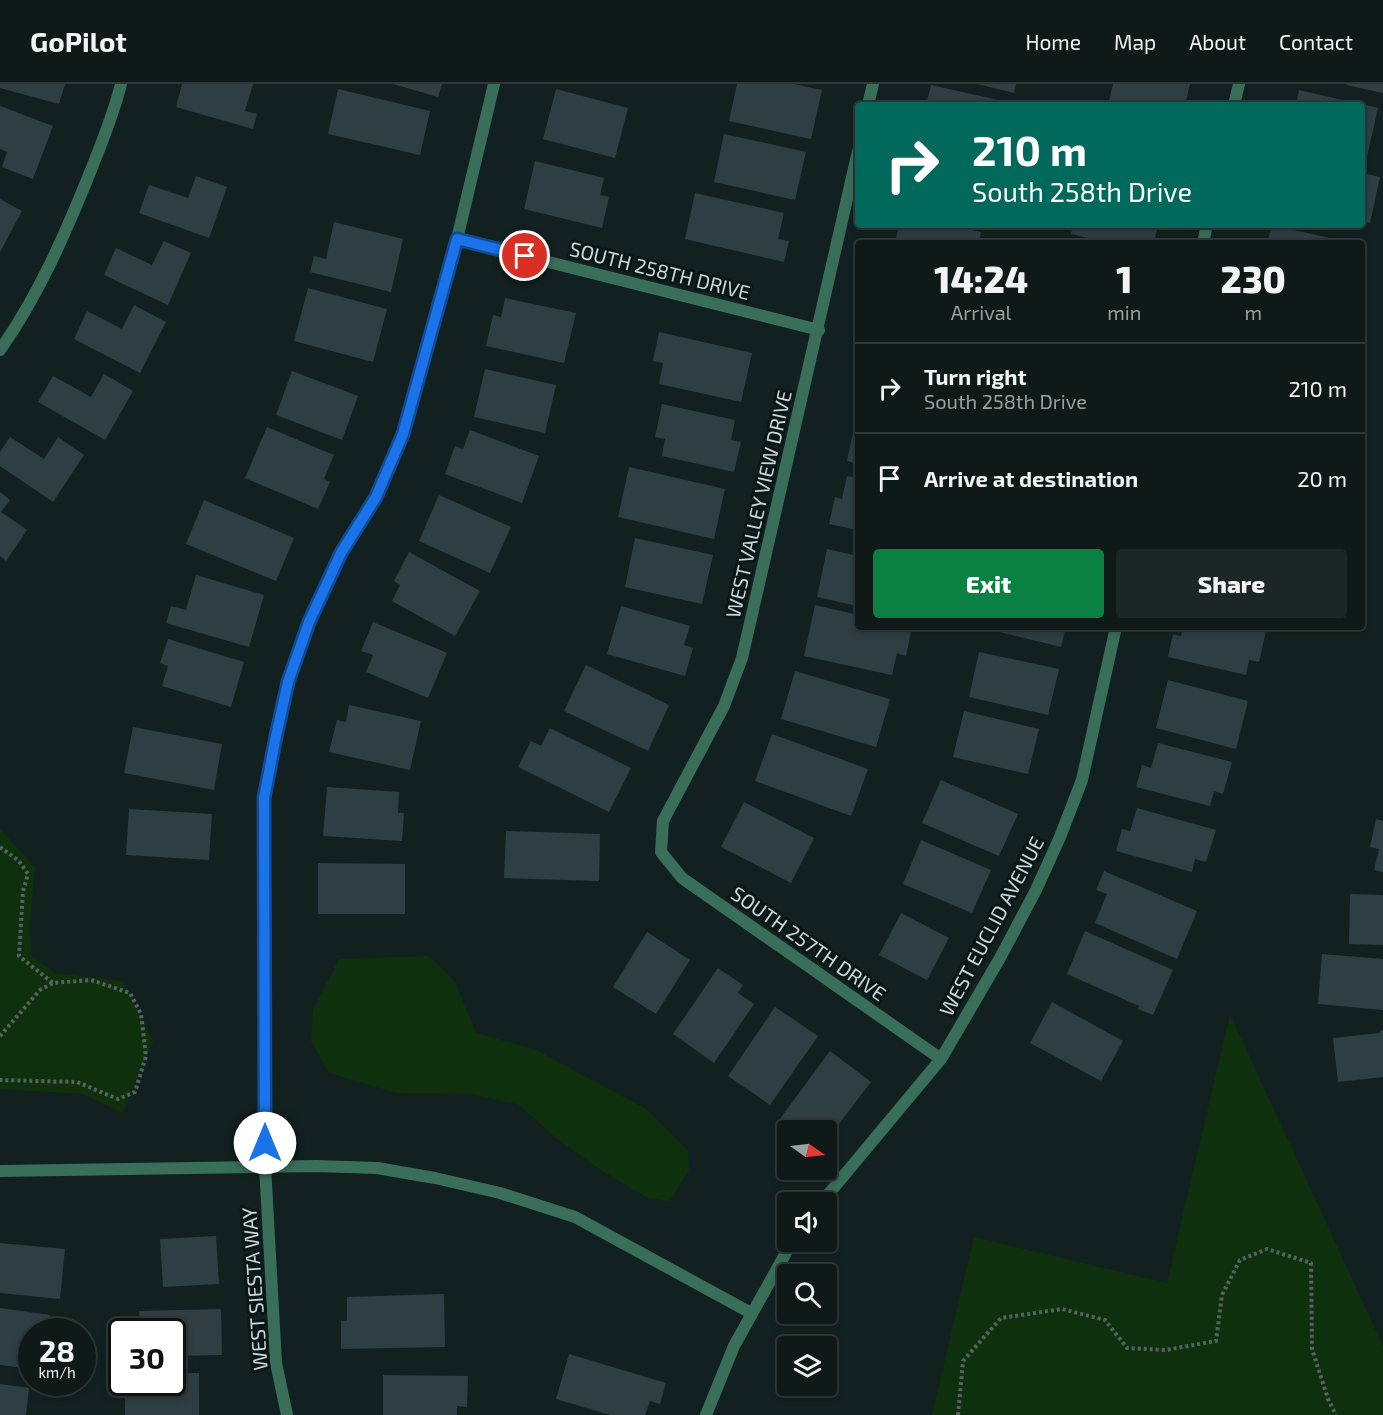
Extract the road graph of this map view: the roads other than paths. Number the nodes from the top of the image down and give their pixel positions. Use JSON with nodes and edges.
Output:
{"nodes":[{"id":1,"x":121,"y":84,"type":"edge"},
{"id":2,"x":494,"y":84,"type":"edge"},
{"id":3,"x":873,"y":84,"type":"edge"},
{"id":4,"x":1239,"y":84,"type":"edge"},
{"id":5,"x":869,"y":102,"type":"edge"},
{"id":6,"x":1235,"y":102,"type":"edge"},
{"id":7,"x":855,"y":165,"type":"edge"},
{"id":8,"x":457,"y":239,"type":"junction"},
{"id":9,"x":819,"y":330,"type":"junction"},
{"id":10,"x":0,"y":350,"type":"edge"},
{"id":11,"x":1115,"y":630,"type":"edge"},
{"id":12,"x":661,"y":852,"type":"joint"},
{"id":13,"x":941,"y":1059,"type":"junction"},
{"id":14,"x":266,"y":1166,"type":"junction"},
{"id":15,"x":0,"y":1171,"type":"edge"},
{"id":16,"x":830,"y":1192,"type":"edge"},
{"id":17,"x":786,"y":1252,"type":"edge"},
{"id":18,"x":751,"y":1313,"type":"junction"},
{"id":19,"x":287,"y":1415,"type":"edge"},
{"id":20,"x":706,"y":1415,"type":"edge"}],
"edges":[{"from":1,"to":10,"type":"street"},
{"from":2,"to":8,"type":"street","name":"WEST SIESTA WAY"},
{"from":3,"to":5,"type":"street"},
{"from":4,"to":6,"type":"street"},
{"from":7,"to":9,"type":"street","name":"WEST VALLEY VIEW DRIVE"},
{"from":8,"to":9,"type":"street","name":"SOUTH 258TH DRIVE"},
{"from":8,"to":14,"type":"street","name":"WEST SIESTA WAY"},
{"from":9,"to":12,"type":"street","name":"WEST VALLEY VIEW DRIVE"},
{"from":11,"to":13,"type":"street","name":"WEST EUCLID AVENUE"},
{"from":12,"to":13,"type":"street","name":"SOUTH 257TH DRIVE"},
{"from":13,"to":16,"type":"street","name":"WEST EUCLID AVENUE"},
{"from":14,"to":15,"type":"street"},
{"from":14,"to":18,"type":"street"},
{"from":14,"to":19,"type":"street","name":"WEST SIESTA WAY"},
{"from":17,"to":18,"type":"street"},
{"from":18,"to":20,"type":"street"}]}
